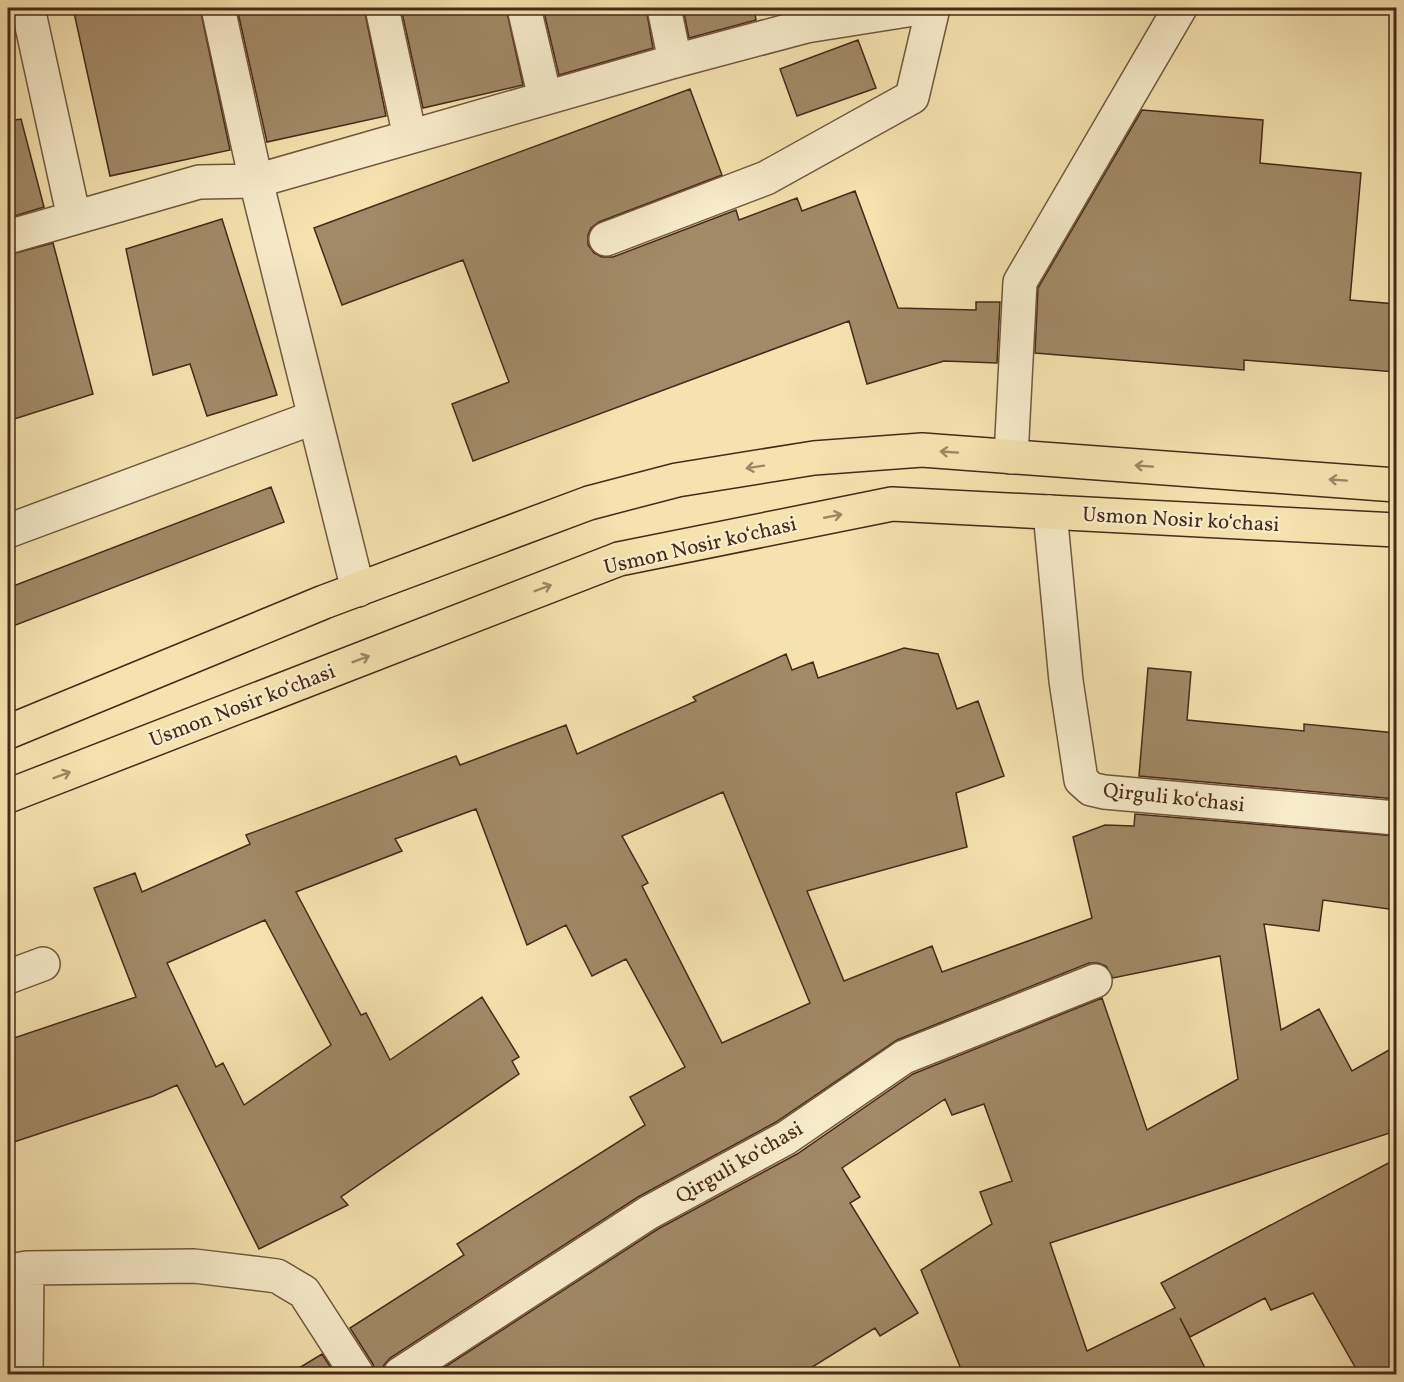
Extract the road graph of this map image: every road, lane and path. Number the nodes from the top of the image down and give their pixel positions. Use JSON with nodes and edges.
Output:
{"nodes":[{"id":1,"x":28,"y":8,"type":"edge"},
{"id":2,"x":218,"y":8,"type":"edge"},
{"id":3,"x":382,"y":8,"type":"edge"},
{"id":4,"x":524,"y":8,"type":"edge"},
{"id":5,"x":664,"y":8,"type":"edge"},
{"id":6,"x":920,"y":8,"type":"edge"},
{"id":7,"x":933,"y":8,"type":"edge"},
{"id":8,"x":1180,"y":8,"type":"edge"},
{"id":9,"x":804,"y":17,"type":"edge"},
{"id":10,"x":675,"y":61,"type":"junction"},
{"id":11,"x":545,"y":98,"type":"junction"},
{"id":12,"x":410,"y":137,"type":"junction"},
{"id":13,"x":256,"y":181,"type":"junction"},
{"id":14,"x":74,"y":218,"type":"junction"},
{"id":15,"x":8,"y":237,"type":"edge"},
{"id":16,"x":606,"y":239,"type":"dead end"},
{"id":17,"x":315,"y":417,"type":"junction"},
{"id":18,"x":1011,"y":457,"type":"junction"},
{"id":19,"x":1396,"y":485,"type":"edge"},
{"id":20,"x":1050,"y":512,"type":"junction"},
{"id":21,"x":1396,"y":530,"type":"edge"},
{"id":22,"x":8,"y":531,"type":"edge"},
{"id":23,"x":358,"y":590,"type":"junction"},
{"id":24,"x":8,"y":732,"type":"edge"},
{"id":25,"x":8,"y":796,"type":"edge"},
{"id":26,"x":1396,"y":818,"type":"edge"},
{"id":27,"x":43,"y":964,"type":"dead end"},
{"id":28,"x":8,"y":977,"type":"edge"},
{"id":29,"x":1095,"y":981,"type":"dead end"},
{"id":30,"x":17,"y":1269,"type":"edge"},
{"id":31,"x":26,"y":1374,"type":"edge"},
{"id":32,"x":357,"y":1374,"type":"edge"},
{"id":33,"x":400,"y":1374,"type":"edge"}],
"edges":[{"from":1,"to":14,"type":"street"},
{"from":2,"to":13,"type":"street"},
{"from":3,"to":12,"type":"street"},
{"from":4,"to":11,"type":"street"},
{"from":5,"to":10,"type":"street"},
{"from":6,"to":9,"type":"street"},
{"from":7,"to":16,"type":"street"},
{"from":8,"to":18,"type":"street"},
{"from":9,"to":10,"type":"street"},
{"from":10,"to":11,"type":"street"},
{"from":11,"to":12,"type":"street"},
{"from":12,"to":13,"type":"street"},
{"from":13,"to":14,"type":"street"},
{"from":13,"to":17,"type":"street"},
{"from":14,"to":15,"type":"street"},
{"from":17,"to":22,"type":"street"},
{"from":17,"to":23,"type":"street"},
{"from":19,"to":18,"type":"main road","one_way":true},
{"from":18,"to":23,"type":"main road","one_way":true},
{"from":20,"to":21,"type":"main road","name":"Usmon Nosir ko‘chasi"},
{"from":25,"to":20,"type":"main road","name":"Usmon Nosir ko‘chasi","one_way":true},
{"from":20,"to":26,"type":"street","name":"Qirguli koʻchasi"},
{"from":23,"to":24,"type":"main road"},
{"from":27,"to":28,"type":"street"},
{"from":29,"to":33,"type":"street","name":"Qirguli koʻchasi"},
{"from":30,"to":31,"type":"street"},
{"from":30,"to":32,"type":"street"}]}
